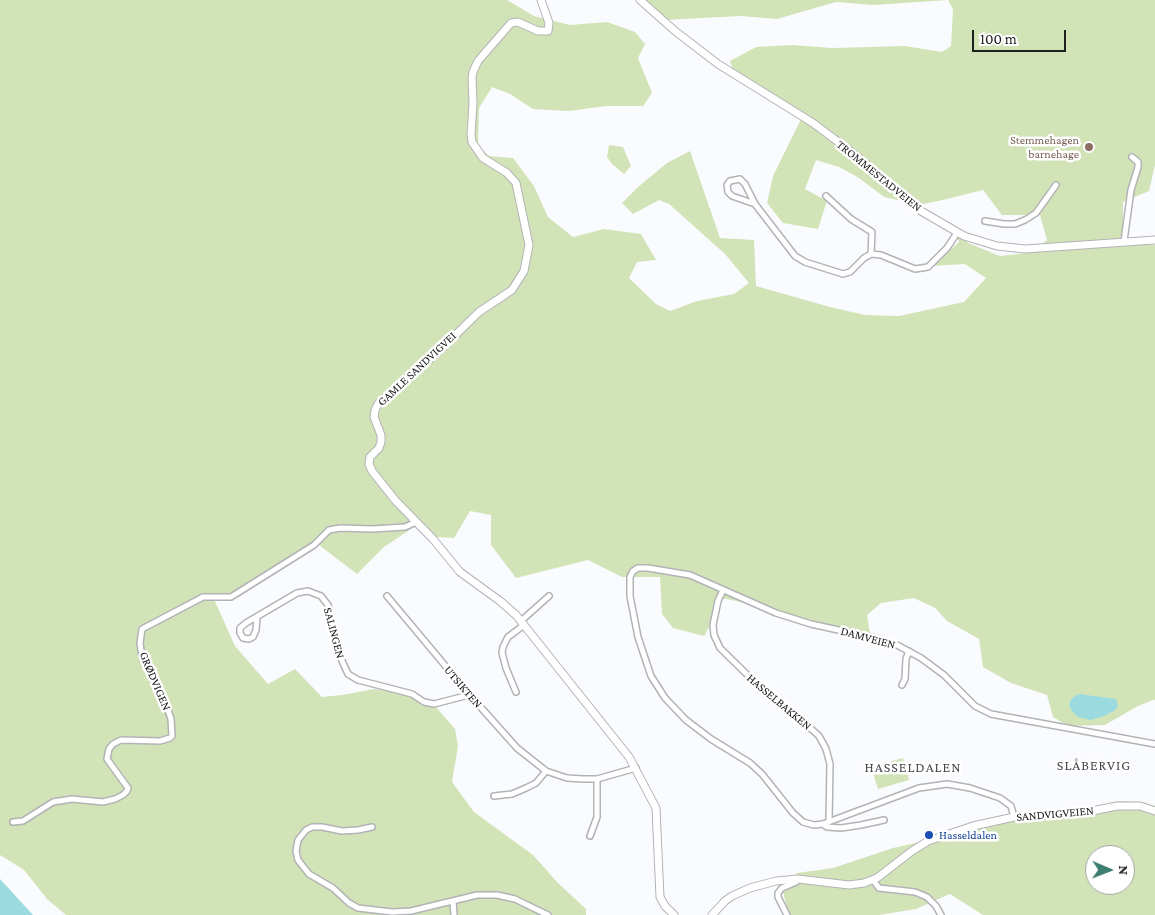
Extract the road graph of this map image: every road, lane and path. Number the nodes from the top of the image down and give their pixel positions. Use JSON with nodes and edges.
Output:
{"nodes":[{"id":1,"x":542,"y":0,"type":"edge"},
{"id":2,"x":640,"y":0,"type":"edge"},
{"id":3,"x":1132,"y":157,"type":"dead end"},
{"id":4,"x":1056,"y":185,"type":"dead end"},
{"id":5,"x":826,"y":196,"type":"dead end"},
{"id":6,"x":755,"y":204,"type":"junction"},
{"id":7,"x":985,"y":221,"type":"dead end"},
{"id":8,"x":958,"y":233,"type":"junction"},
{"id":9,"x":1155,"y":240,"type":"edge"},
{"id":10,"x":1124,"y":241,"type":"junction"},
{"id":11,"x":871,"y":254,"type":"junction"},
{"id":12,"x":416,"y":522,"type":"junction"},
{"id":13,"x":723,"y":590,"type":"junction"},
{"id":14,"x":387,"y":596,"type":"dead end"},
{"id":15,"x":549,"y":596,"type":"dead end"},
{"id":16,"x":257,"y":617,"type":"dead end"},
{"id":17,"x":523,"y":623,"type":"junction"},
{"id":18,"x":909,"y":651,"type":"junction"},
{"id":19,"x":902,"y":685,"type":"dead end"},
{"id":20,"x":516,"y":692,"type":"dead end"},
{"id":21,"x":468,"y":693,"type":"junction"},
{"id":22,"x":1155,"y":744,"type":"edge"},
{"id":23,"x":636,"y":768,"type":"junction"},
{"id":24,"x":546,"y":771,"type":"junction"},
{"id":25,"x":597,"y":779,"type":"junction"},
{"id":26,"x":494,"y":796,"type":"dead end"},
{"id":27,"x":1155,"y":811,"type":"edge"},
{"id":28,"x":1014,"y":817,"type":"junction"},
{"id":29,"x":884,"y":820,"type":"dead end"},
{"id":30,"x":13,"y":822,"type":"dead end"},
{"id":31,"x":826,"y":823,"type":"junction"},
{"id":32,"x":372,"y":827,"type":"dead end"},
{"id":33,"x":590,"y":836,"type":"dead end"},
{"id":34,"x":798,"y":879,"type":"junction"},
{"id":35,"x":873,"y":880,"type":"junction"},
{"id":36,"x":453,"y":901,"type":"junction"},
{"id":37,"x":669,"y":914,"type":"edge"},
{"id":38,"x":454,"y":915,"type":"edge"},
{"id":39,"x":548,"y":915,"type":"edge"},
{"id":40,"x":712,"y":915,"type":"edge"},
{"id":41,"x":787,"y":915,"type":"edge"},
{"id":42,"x":941,"y":915,"type":"edge"}],
"edges":[{"from":1,"to":12,"type":"street","name":"GAMLE SANDVIGVEI"},
{"from":2,"to":8,"type":"street","name":"TROMMESTADVEIEN"},
{"from":3,"to":10,"type":"street"},
{"from":4,"to":7,"type":"street"},
{"from":5,"to":11,"type":"street"},
{"from":6,"to":6,"type":"street"},
{"from":6,"to":11,"type":"street"},
{"from":8,"to":10,"type":"street","name":"TROMMESTADVEIEN"},
{"from":8,"to":11,"type":"street"},
{"from":9,"to":10,"type":"street","name":"TROMMESTADVEIEN"},
{"from":12,"to":17,"type":"street","name":"GAMLE SANDVIGVEI"},
{"from":12,"to":30,"type":"street","name":"GRØDVIGEN"},
{"from":13,"to":18,"type":"street","name":"DAMVEIEN"},
{"from":13,"to":31,"type":"street","name":"HASSELBAKKEN"},
{"from":13,"to":31,"type":"street","name":"DAMVEIEN"},
{"from":14,"to":21,"type":"street","name":"UTSIKTEN"},
{"from":15,"to":17,"type":"street"},
{"from":16,"to":21,"type":"street","name":"SALINGEN"},
{"from":17,"to":20,"type":"street"},
{"from":17,"to":23,"type":"street","name":"GAMLE SANDVIGVEI"},
{"from":18,"to":19,"type":"street"},
{"from":18,"to":22,"type":"street","name":"DAMVEIEN"},
{"from":21,"to":24,"type":"street","name":"UTSIKTEN"},
{"from":23,"to":25,"type":"street","name":"UTSIKTEN"},
{"from":23,"to":37,"type":"street","name":"GAMLE SANDVIGVEI"},
{"from":24,"to":25,"type":"street","name":"UTSIKTEN"},
{"from":24,"to":26,"type":"street"},
{"from":25,"to":33,"type":"street"},
{"from":27,"to":28,"type":"street","name":"SANDVIGVEIEN"},
{"from":28,"to":31,"type":"street"},
{"from":28,"to":35,"type":"street","name":"SANDVIGVEIEN"},
{"from":29,"to":31,"type":"street"},
{"from":32,"to":36,"type":"street"},
{"from":34,"to":35,"type":"street","name":"SANDVIGVEIEN"},
{"from":34,"to":40,"type":"street","name":"SANDVIGVEIEN"},
{"from":34,"to":41,"type":"street"},
{"from":35,"to":42,"type":"street"},
{"from":36,"to":38,"type":"street"},
{"from":36,"to":39,"type":"street"}]}
